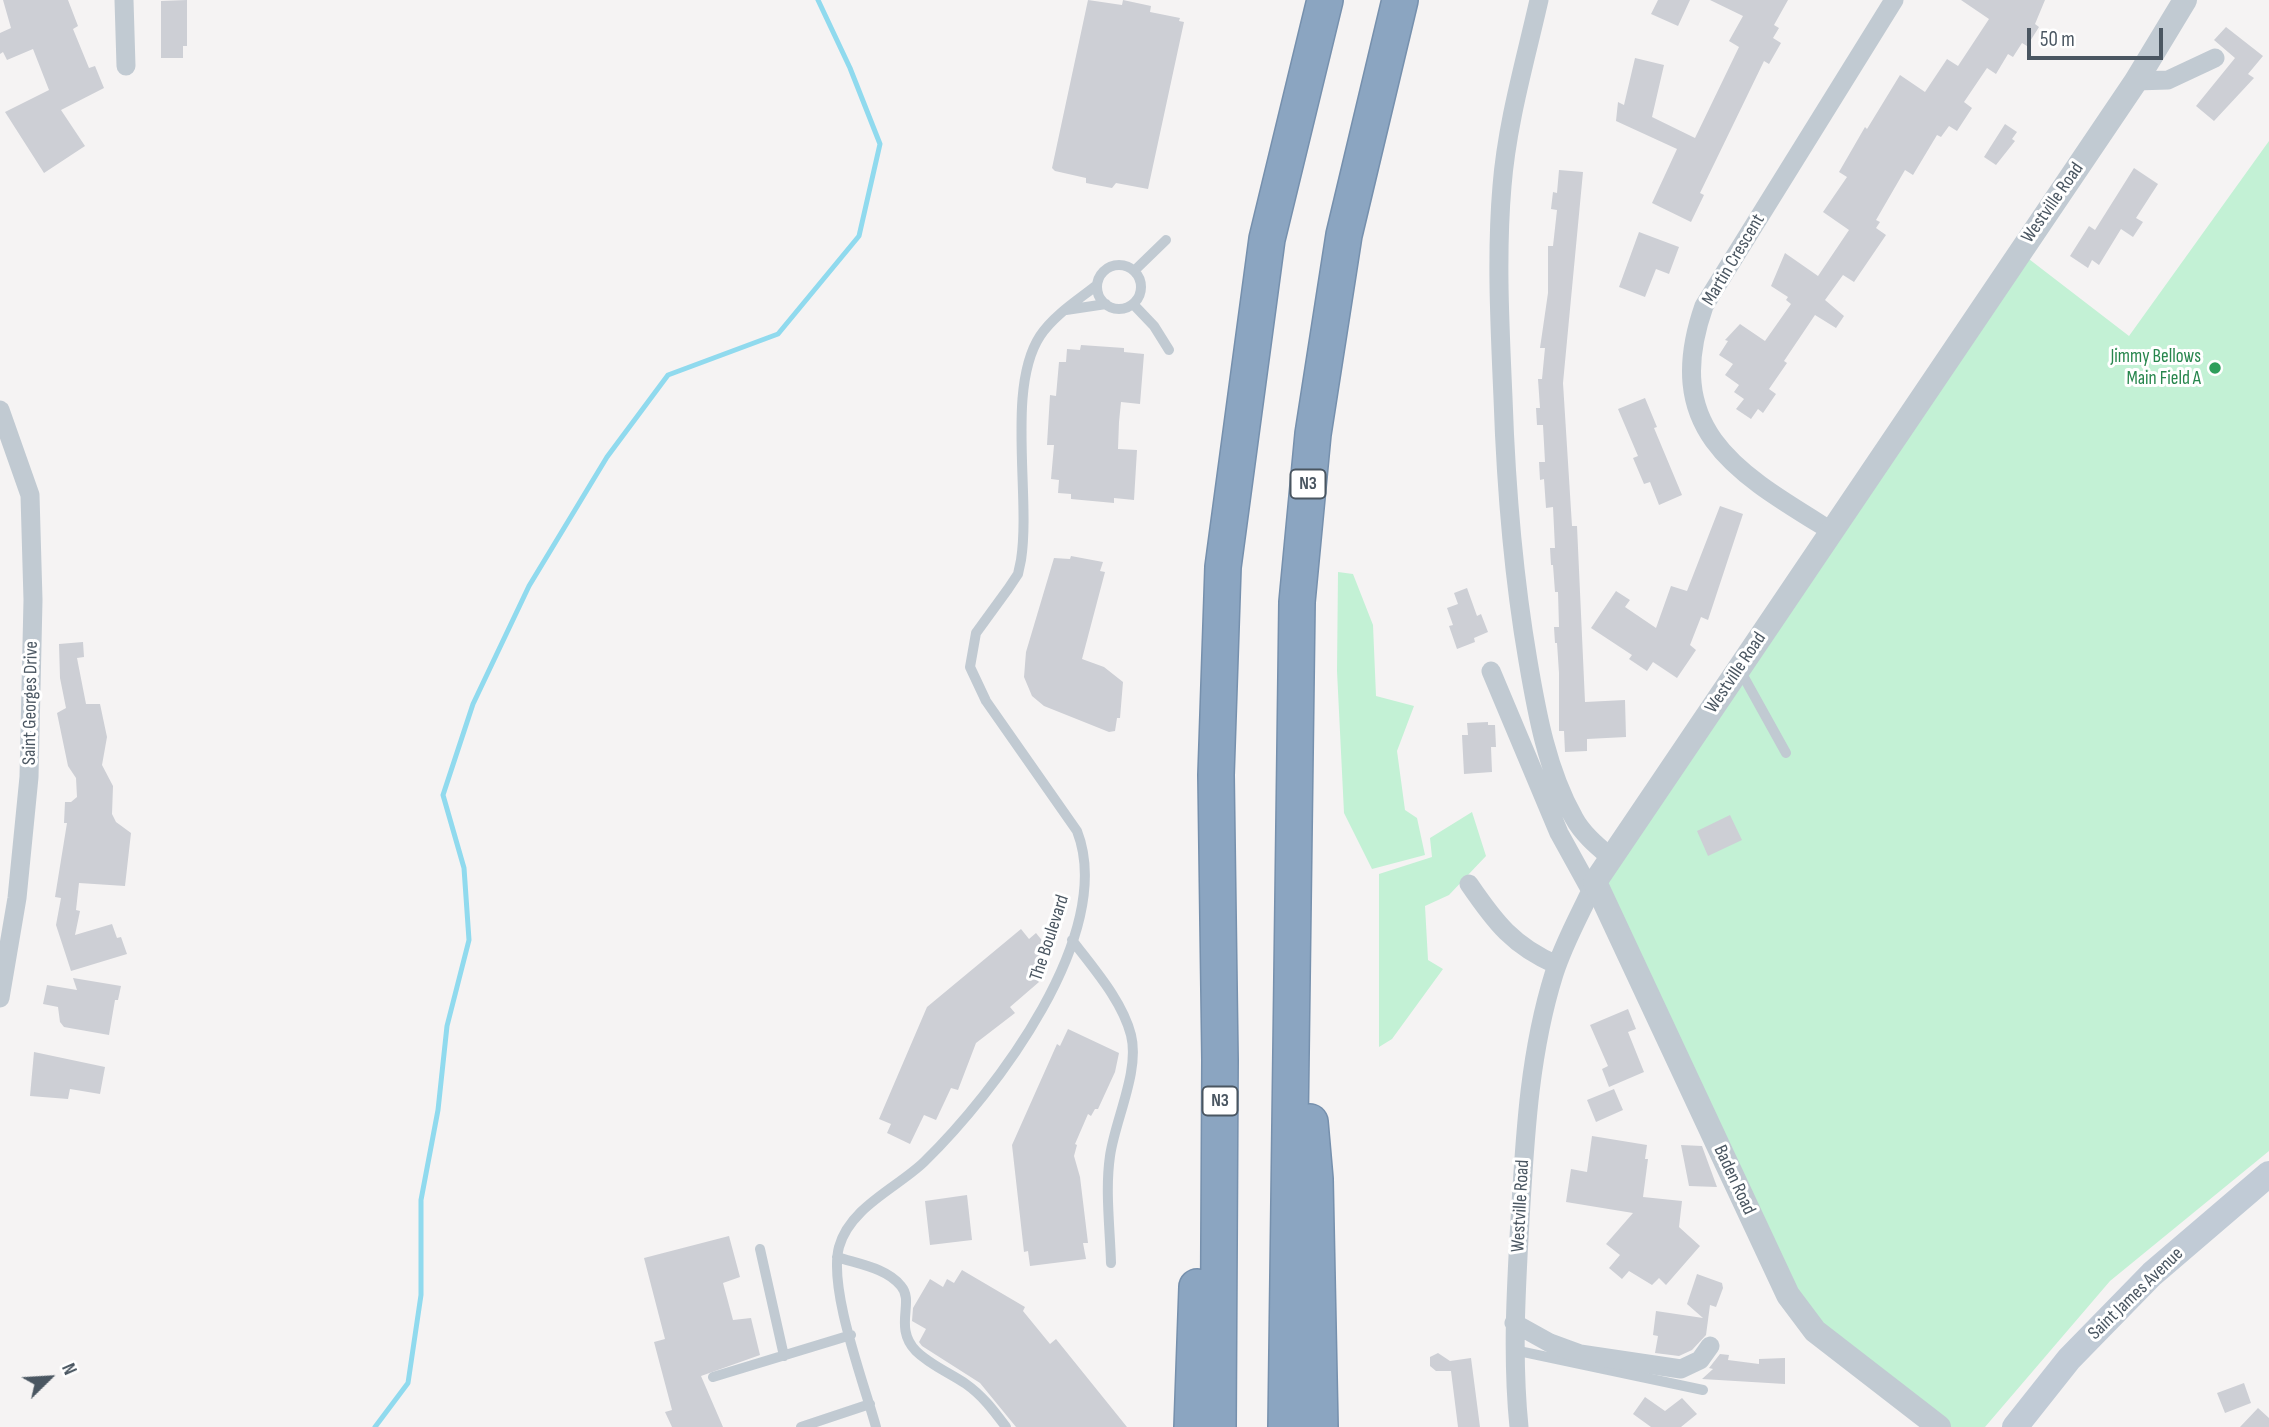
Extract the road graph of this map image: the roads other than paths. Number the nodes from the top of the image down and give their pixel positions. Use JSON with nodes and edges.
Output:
{"nodes":[{"id":1,"x":124,"y":0,"type":"edge"},
{"id":2,"x":1325,"y":0,"type":"edge"},
{"id":3,"x":1400,"y":0,"type":"edge"},
{"id":4,"x":1539,"y":0,"type":"edge"},
{"id":5,"x":1894,"y":0,"type":"edge"},
{"id":6,"x":2185,"y":0,"type":"edge"},
{"id":7,"x":2215,"y":58,"type":"dead end"},
{"id":8,"x":126,"y":66,"type":"dead end"},
{"id":9,"x":2136,"y":81,"type":"junction"},
{"id":10,"x":1166,"y":240,"type":"dead end"},
{"id":11,"x":1134,"y":271,"type":"junction"},
{"id":12,"x":1097,"y":285,"type":"junction"},
{"id":13,"x":1106,"y":304,"type":"junction"},
{"id":14,"x":1133,"y":304,"type":"junction"},
{"id":15,"x":1066,"y":310,"type":"junction"},
{"id":16,"x":1169,"y":350,"type":"dead end"},
{"id":17,"x":0,"y":410,"type":"edge"},
{"id":18,"x":1833,"y":532,"type":"junction"},
{"id":19,"x":1739,"y":668,"type":"junction"},
{"id":20,"x":1491,"y":671,"type":"dead end"},
{"id":21,"x":1786,"y":753,"type":"dead end"},
{"id":22,"x":1609,"y":856,"type":"junction"},
{"id":23,"x":1469,"y":884,"type":"dead end"},
{"id":24,"x":1593,"y":887,"type":"junction"},
{"id":25,"x":1072,"y":940,"type":"junction"},
{"id":26,"x":1557,"y":965,"type":"junction"},
{"id":27,"x":1293,"y":976,"type":"junction"},
{"id":28,"x":0,"y":998,"type":"edge"},
{"id":29,"x":1220,"y":1060,"type":"junction"},
{"id":30,"x":2269,"y":1174,"type":"edge"},
{"id":31,"x":760,"y":1249,"type":"dead end"},
{"id":32,"x":838,"y":1257,"type":"junction"},
{"id":33,"x":1111,"y":1263,"type":"dead end"},
{"id":34,"x":1514,"y":1323,"type":"junction"},
{"id":35,"x":851,"y":1335,"type":"junction"},
{"id":36,"x":1710,"y":1346,"type":"dead end"},
{"id":37,"x":1513,"y":1350,"type":"junction"},
{"id":38,"x":784,"y":1356,"type":"junction"},
{"id":39,"x":713,"y":1377,"type":"dead end"},
{"id":40,"x":1703,"y":1390,"type":"dead end"},
{"id":41,"x":870,"y":1404,"type":"junction"},
{"id":42,"x":801,"y":1427,"type":"edge"},
{"id":43,"x":876,"y":1427,"type":"edge"},
{"id":44,"x":1006,"y":1427,"type":"edge"},
{"id":45,"x":1192,"y":1427,"type":"edge"},
{"id":46,"x":1218,"y":1427,"type":"edge"},
{"id":47,"x":1286,"y":1427,"type":"edge"},
{"id":48,"x":1320,"y":1427,"type":"edge"},
{"id":49,"x":1519,"y":1427,"type":"edge"},
{"id":50,"x":1940,"y":1427,"type":"edge"},
{"id":51,"x":2015,"y":1427,"type":"edge"}],
"edges":[{"from":1,"to":8,"type":"street"},
{"from":2,"to":29,"type":"highway","number":"N3"},
{"from":3,"to":27,"type":"highway","number":"N3"},
{"from":4,"to":22,"type":"street"},
{"from":5,"to":18,"type":"street","name":"Martin Crescent"},
{"from":6,"to":9,"type":"street","name":"Westville Road"},
{"from":7,"to":9,"type":"street"},
{"from":9,"to":18,"type":"street","name":"Westville Road"},
{"from":10,"to":11,"type":"lane"},
{"from":11,"to":12,"type":"lane"},
{"from":11,"to":14,"type":"lane"},
{"from":12,"to":13,"type":"lane"},
{"from":12,"to":15,"type":"lane","name":"The Boulevard"},
{"from":13,"to":14,"type":"lane"},
{"from":13,"to":15,"type":"lane"},
{"from":14,"to":16,"type":"lane"},
{"from":15,"to":25,"type":"lane","name":"The Boulevard"},
{"from":17,"to":28,"type":"street","name":"Saint Georges Drive"},
{"from":18,"to":19,"type":"street","name":"Westville Road"},
{"from":19,"to":21,"type":"lane"},
{"from":19,"to":22,"type":"street","name":"Westville Road"},
{"from":20,"to":24,"type":"street"},
{"from":22,"to":24,"type":"street","name":"Westville Road"},
{"from":23,"to":26,"type":"street"},
{"from":24,"to":26,"type":"street","name":"Westville Road"},
{"from":24,"to":50,"type":"street","name":"Baden Road"},
{"from":25,"to":32,"type":"lane","name":"The Boulevard"},
{"from":25,"to":33,"type":"lane"},
{"from":26,"to":34,"type":"street","name":"Westville Road"},
{"from":27,"to":47,"type":"highway","number":"N3"},
{"from":27,"to":48,"type":"highway"},
{"from":29,"to":45,"type":"highway"},
{"from":29,"to":46,"type":"highway","number":"N3"},
{"from":30,"to":51,"type":"main road","name":"Saint James Avenue"},
{"from":31,"to":38,"type":"lane"},
{"from":32,"to":35,"type":"lane","name":"The Boulevard"},
{"from":32,"to":44,"type":"lane"},
{"from":34,"to":36,"type":"street"},
{"from":34,"to":37,"type":"street","name":"Westville Road"},
{"from":35,"to":38,"type":"lane"},
{"from":35,"to":41,"type":"lane","name":"The Boulevard"},
{"from":37,"to":40,"type":"lane"},
{"from":37,"to":49,"type":"street","name":"Westville Road"},
{"from":38,"to":39,"type":"lane"},
{"from":41,"to":42,"type":"lane"},
{"from":41,"to":43,"type":"lane","name":"The Boulevard"}]}
